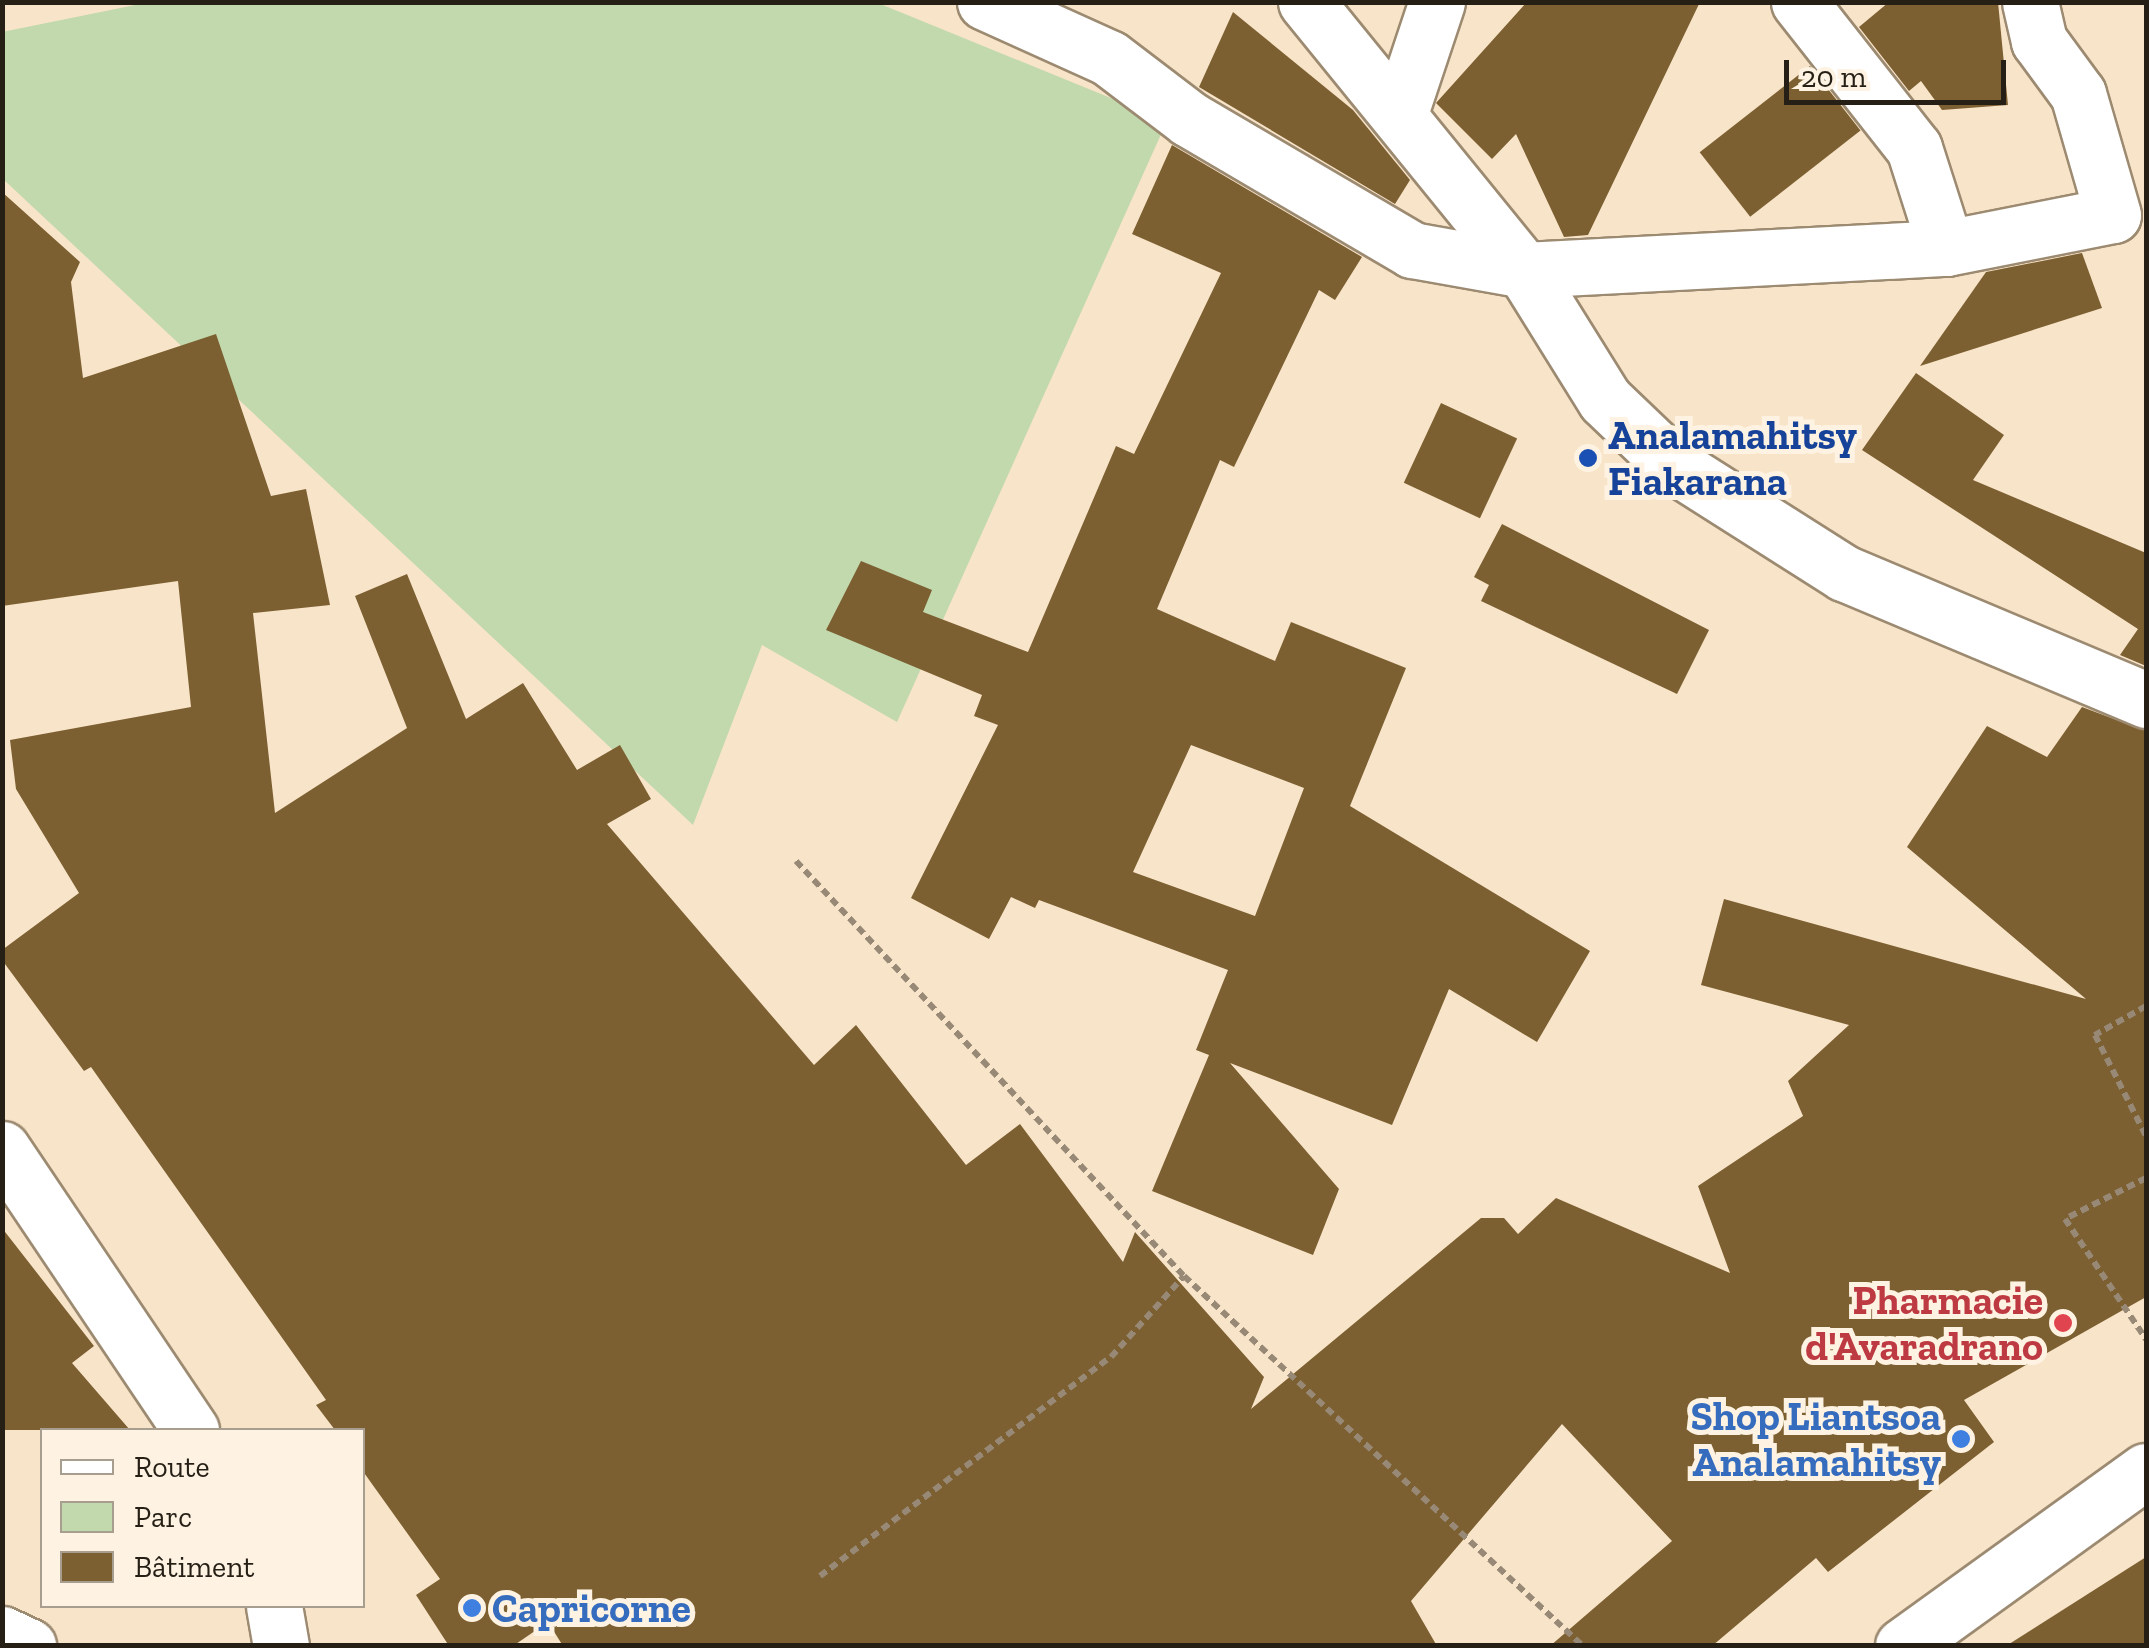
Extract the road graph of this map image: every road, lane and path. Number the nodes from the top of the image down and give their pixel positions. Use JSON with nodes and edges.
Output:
{"nodes":[{"id":1,"x":985,"y":2,"type":"edge"},
{"id":2,"x":1306,"y":2,"type":"edge"},
{"id":3,"x":1438,"y":2,"type":"edge"},
{"id":4,"x":1800,"y":2,"type":"edge"},
{"id":5,"x":2030,"y":2,"type":"edge"},
{"id":6,"x":1400,"y":113,"type":"junction"},
{"id":7,"x":1946,"y":248,"type":"junction"},
{"id":8,"x":1524,"y":270,"type":"junction"},
{"id":9,"x":2146,"y":700,"type":"edge"},
{"id":10,"x":796,"y":861,"type":"dead end"},
{"id":11,"x":2146,"y":1006,"type":"edge"},
{"id":12,"x":2146,"y":1136,"type":"edge"},
{"id":13,"x":2,"y":1149,"type":"edge"},
{"id":14,"x":2146,"y":1178,"type":"edge"},
{"id":15,"x":1184,"y":1276,"type":"junction"},
{"id":16,"x":2146,"y":1339,"type":"edge"},
{"id":17,"x":189,"y":1428,"type":"edge"},
{"id":18,"x":2146,"y":1471,"type":"edge"},
{"id":19,"x":820,"y":1576,"type":"dead end"},
{"id":20,"x":274,"y":1608,"type":"edge"},
{"id":21,"x":2,"y":1634,"type":"edge"},
{"id":22,"x":28,"y":1646,"type":"edge"},
{"id":23,"x":281,"y":1646,"type":"edge"},
{"id":24,"x":1583,"y":1646,"type":"edge"},
{"id":25,"x":1902,"y":1646,"type":"edge"}],
"edges":[{"from":1,"to":8,"type":"street"},
{"from":2,"to":6,"type":"street"},
{"from":3,"to":6,"type":"street"},
{"from":4,"to":7,"type":"street"},
{"from":5,"to":7,"type":"street"},
{"from":6,"to":8,"type":"street"},
{"from":7,"to":8,"type":"street"},
{"from":8,"to":9,"type":"street"},
{"from":10,"to":15,"type":"path"},
{"from":11,"to":12,"type":"path"},
{"from":13,"to":17,"type":"street"},
{"from":14,"to":16,"type":"path"},
{"from":15,"to":19,"type":"path"},
{"from":15,"to":24,"type":"path"},
{"from":18,"to":25,"type":"street"},
{"from":20,"to":23,"type":"street"},
{"from":21,"to":22,"type":"street"}]}
